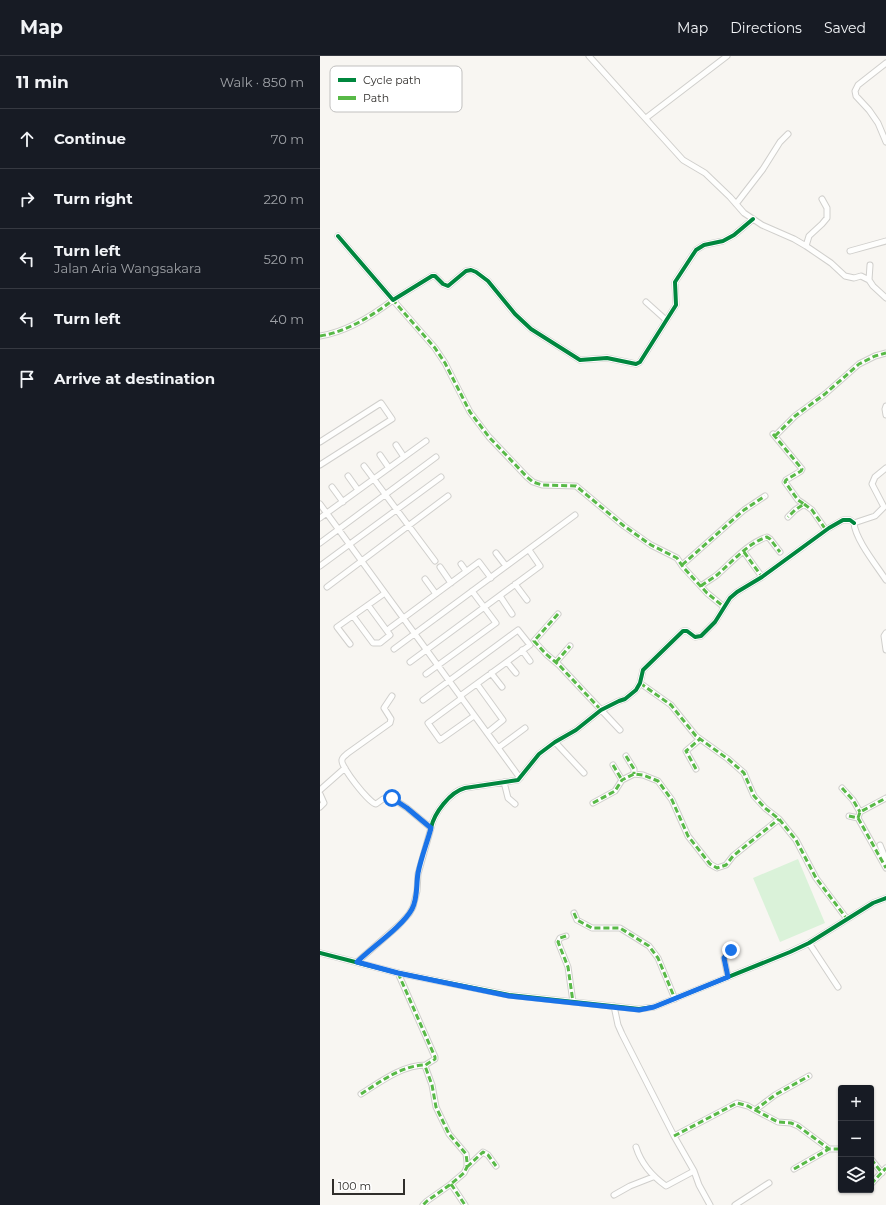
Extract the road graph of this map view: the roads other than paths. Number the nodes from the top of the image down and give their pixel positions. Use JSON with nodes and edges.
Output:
{"nodes":[{"id":1,"x":589,"y":56,"type":"edge"},
{"id":2,"x":727,"y":56,"type":"edge"},
{"id":3,"x":886,"y":63,"type":"edge"},
{"id":4,"x":646,"y":118,"type":"junction"},
{"id":5,"x":788,"y":134,"type":"dead end"},
{"id":6,"x":886,"y":142,"type":"edge"},
{"id":7,"x":822,"y":198,"type":"dead end"},
{"id":8,"x":736,"y":204,"type":"junction"},
{"id":9,"x":753,"y":219,"type":"junction"},
{"id":10,"x":338,"y":236,"type":"dead end"},
{"id":11,"x":886,"y":241,"type":"edge"},
{"id":12,"x":806,"y":246,"type":"junction"},
{"id":13,"x":850,"y":251,"type":"dead end"},
{"id":14,"x":870,"y":265,"type":"dead end"},
{"id":15,"x":868,"y":280,"type":"junction"},
{"id":16,"x":886,"y":298,"type":"edge"},
{"id":17,"x":393,"y":300,"type":"junction"},
{"id":18,"x":646,"y":302,"type":"dead end"},
{"id":19,"x":666,"y":320,"type":"junction"},
{"id":20,"x":320,"y":336,"type":"edge"},
{"id":21,"x":886,"y":353,"type":"edge"},
{"id":22,"x":886,"y":406,"type":"edge"},
{"id":23,"x":886,"y":415,"type":"edge"},
{"id":24,"x":426,"y":441,"type":"dead end"},
{"id":25,"x":320,"y":442,"type":"edge"},
{"id":26,"x":396,"y":445,"type":"dead end"},
{"id":27,"x":380,"y":455,"type":"dead end"},
{"id":28,"x":320,"y":457,"type":"edge"},
{"id":29,"x":404,"y":457,"type":"junction"},
{"id":30,"x":436,"y":457,"type":"dead end"},
{"id":31,"x":322,"y":463,"type":"edge"},
{"id":32,"x":364,"y":466,"type":"dead end"},
{"id":33,"x":389,"y":468,"type":"junction"},
{"id":34,"x":886,"y":468,"type":"edge"},
{"id":35,"x":348,"y":476,"type":"dead end"},
{"id":36,"x":441,"y":477,"type":"dead end"},
{"id":37,"x":374,"y":479,"type":"junction"},
{"id":38,"x":332,"y":487,"type":"dead end"},
{"id":39,"x":358,"y":490,"type":"junction"},
{"id":40,"x":385,"y":494,"type":"junction"},
{"id":41,"x":448,"y":496,"type":"dead end"},
{"id":42,"x":765,"y":496,"type":"dead end"},
{"id":43,"x":343,"y":502,"type":"junction"},
{"id":44,"x":320,"y":504,"type":"edge"},
{"id":45,"x":804,"y":504,"type":"junction"},
{"id":46,"x":397,"y":510,"type":"junction"},
{"id":47,"x":327,"y":513,"type":"junction"},
{"id":48,"x":576,"y":515,"type":"dead end"},
{"id":49,"x":788,"y":517,"type":"dead end"},
{"id":50,"x":320,"y":518,"type":"edge"},
{"id":51,"x":854,"y":523,"type":"junction"},
{"id":52,"x":409,"y":526,"type":"junction"},
{"id":53,"x":338,"y":529,"type":"junction"},
{"id":54,"x":826,"y":530,"type":"junction"},
{"id":55,"x":320,"y":543,"type":"edge"},
{"id":56,"x":350,"y":544,"type":"junction"},
{"id":57,"x":528,"y":550,"type":"junction"},
{"id":58,"x":744,"y":552,"type":"junction"},
{"id":59,"x":780,"y":552,"type":"dead end"},
{"id":60,"x":496,"y":553,"type":"dead end"},
{"id":61,"x":362,"y":561,"type":"junction"},
{"id":62,"x":435,"y":561,"type":"dead end"},
{"id":63,"x":461,"y":564,"type":"dead end"},
{"id":64,"x":682,"y":565,"type":"junction"},
{"id":65,"x":320,"y":566,"type":"edge"},
{"id":66,"x":506,"y":566,"type":"junction"},
{"id":67,"x":440,"y":567,"type":"dead end"},
{"id":68,"x":466,"y":571,"type":"junction"},
{"id":69,"x":762,"y":577,"type":"junction"},
{"id":70,"x":491,"y":578,"type":"junction"},
{"id":71,"x":425,"y":579,"type":"dead end"},
{"id":72,"x":886,"y":580,"type":"edge"},
{"id":73,"x":451,"y":583,"type":"junction"},
{"id":74,"x":515,"y":584,"type":"junction"},
{"id":75,"x":701,"y":586,"type":"junction"},
{"id":76,"x":327,"y":587,"type":"dead end"},
{"id":77,"x":472,"y":591,"type":"junction"},
{"id":78,"x":385,"y":593,"type":"junction"},
{"id":79,"x":436,"y":594,"type":"junction"},
{"id":80,"x":500,"y":596,"type":"junction"},
{"id":81,"x":527,"y":600,"type":"dead end"},
{"id":82,"x":368,"y":605,"type":"junction"},
{"id":83,"x":484,"y":607,"type":"junction"},
{"id":84,"x":724,"y":607,"type":"junction"},
{"id":85,"x":512,"y":614,"type":"dead end"},
{"id":86,"x":558,"y":614,"type":"dead end"},
{"id":87,"x":353,"y":616,"type":"junction"},
{"id":88,"x":403,"y":618,"type":"junction"},
{"id":89,"x":390,"y":628,"type":"dead end"},
{"id":90,"x":886,"y":633,"type":"edge"},
{"id":91,"x":415,"y":634,"type":"junction"},
{"id":92,"x":350,"y":644,"type":"dead end"},
{"id":93,"x":570,"y":646,"type":"dead end"},
{"id":94,"x":394,"y":649,"type":"dead end"},
{"id":95,"x":426,"y":650,"type":"junction"},
{"id":96,"x":522,"y":650,"type":"junction"},
{"id":97,"x":886,"y":650,"type":"edge"},
{"id":98,"x":530,"y":661,"type":"dead end"},
{"id":99,"x":410,"y":662,"type":"dead end"},
{"id":100,"x":507,"y":662,"type":"junction"},
{"id":101,"x":556,"y":662,"type":"junction"},
{"id":102,"x":438,"y":666,"type":"junction"},
{"id":103,"x":492,"y":673,"type":"junction"},
{"id":104,"x":516,"y":673,"type":"dead end"},
{"id":105,"x":426,"y":674,"type":"dead end"},
{"id":106,"x":449,"y":681,"type":"junction"},
{"id":107,"x":640,"y":683,"type":"junction"},
{"id":108,"x":477,"y":684,"type":"junction"},
{"id":109,"x":502,"y":687,"type":"dead end"},
{"id":110,"x":392,"y":696,"type":"dead end"},
{"id":111,"x":461,"y":697,"type":"junction"},
{"id":112,"x":423,"y":700,"type":"dead end"},
{"id":113,"x":601,"y":710,"type":"junction"},
{"id":114,"x":474,"y":716,"type":"junction"},
{"id":115,"x":525,"y":728,"type":"dead end"},
{"id":116,"x":620,"y":730,"type":"dead end"},
{"id":117,"x":487,"y":732,"type":"junction"},
{"id":118,"x":700,"y":739,"type":"junction"},
{"id":119,"x":555,"y":742,"type":"junction"},
{"id":120,"x":498,"y":748,"type":"junction"},
{"id":121,"x":626,"y":756,"type":"dead end"},
{"id":122,"x":613,"y":765,"type":"dead end"},
{"id":123,"x":345,"y":768,"type":"junction"},
{"id":124,"x":696,"y":769,"type":"dead end"},
{"id":125,"x":584,"y":773,"type":"dead end"},
{"id":126,"x":634,"y":774,"type":"junction"},
{"id":127,"x":520,"y":778,"type":"junction"},
{"id":128,"x":622,"y":780,"type":"junction"},
{"id":129,"x":504,"y":782,"type":"junction"},
{"id":130,"x":842,"y":788,"type":"dead end"},
{"id":131,"x":320,"y":790,"type":"edge"},
{"id":132,"x":320,"y":794,"type":"edge"},
{"id":133,"x":886,"y":798,"type":"edge"},
{"id":134,"x":593,"y":803,"type":"dead end"},
{"id":135,"x":515,"y":804,"type":"dead end"},
{"id":136,"x":320,"y":807,"type":"edge"},
{"id":137,"x":860,"y":812,"type":"junction"},
{"id":138,"x":849,"y":816,"type":"dead end"},
{"id":139,"x":858,"y":818,"type":"junction"},
{"id":140,"x":779,"y":819,"type":"junction"},
{"id":141,"x":431,"y":828,"type":"junction"},
{"id":142,"x":880,"y":845,"type":"dead end"},
{"id":143,"x":886,"y":860,"type":"edge"},
{"id":144,"x":886,"y":868,"type":"edge"},
{"id":145,"x":886,"y":898,"type":"edge"},
{"id":146,"x":574,"y":913,"type":"dead end"},
{"id":147,"x":847,"y":919,"type":"junction"},
{"id":148,"x":566,"y":936,"type":"dead end"},
{"id":149,"x":809,"y":943,"type":"junction"},
{"id":150,"x":731,"y":950,"type":"dead end"},
{"id":151,"x":320,"y":953,"type":"edge"},
{"id":152,"x":357,"y":962,"type":"junction"},
{"id":153,"x":398,"y":973,"type":"junction"},
{"id":154,"x":728,"y":977,"type":"junction"},
{"id":155,"x":838,"y":987,"type":"dead end"},
{"id":156,"x":675,"y":999,"type":"junction"},
{"id":157,"x":573,"y":1002,"type":"junction"},
{"id":158,"x":614,"y":1006,"type":"junction"},
{"id":159,"x":426,"y":1065,"type":"junction"},
{"id":160,"x":809,"y":1076,"type":"dead end"},
{"id":161,"x":361,"y":1094,"type":"dead end"},
{"id":162,"x":755,"y":1110,"type":"junction"},
{"id":163,"x":674,"y":1136,"type":"junction"},
{"id":164,"x":636,"y":1147,"type":"dead end"},
{"id":165,"x":829,"y":1149,"type":"junction"},
{"id":166,"x":838,"y":1149,"type":"edge"},
{"id":167,"x":874,"y":1163,"type":"edge"},
{"id":168,"x":496,"y":1166,"type":"dead end"},
{"id":169,"x":467,"y":1167,"type":"junction"},
{"id":170,"x":886,"y":1168,"type":"edge"},
{"id":171,"x":794,"y":1169,"type":"dead end"},
{"id":172,"x":694,"y":1171,"type":"junction"},
{"id":173,"x":882,"y":1172,"type":"junction"},
{"id":174,"x":653,"y":1177,"type":"junction"},
{"id":175,"x":874,"y":1181,"type":"edge"},
{"id":176,"x":769,"y":1183,"type":"dead end"},
{"id":177,"x":452,"y":1184,"type":"junction"},
{"id":178,"x":614,"y":1195,"type":"dead end"},
{"id":179,"x":423,"y":1205,"type":"edge"},
{"id":180,"x":465,"y":1205,"type":"edge"},
{"id":181,"x":710,"y":1205,"type":"edge"},
{"id":182,"x":735,"y":1205,"type":"edge"}],
"edges":[{"from":1,"to":4,"type":"street"},
{"from":2,"to":4,"type":"street"},
{"from":3,"to":6,"type":"street"},
{"from":4,"to":8,"type":"street"},
{"from":5,"to":8,"type":"street"},
{"from":7,"to":12,"type":"street"},
{"from":8,"to":9,"type":"street"},
{"from":9,"to":12,"type":"street"},
{"from":9,"to":19,"type":"street"},
{"from":10,"to":17,"type":"street"},
{"from":11,"to":13,"type":"street"},
{"from":12,"to":15,"type":"street"},
{"from":14,"to":15,"type":"street"},
{"from":15,"to":16,"type":"street"},
{"from":17,"to":19,"type":"street"},
{"from":17,"to":20,"type":"street"},
{"from":17,"to":64,"type":"street"},
{"from":18,"to":19,"type":"street"},
{"from":21,"to":45,"type":"street"},
{"from":22,"to":23,"type":"street"},
{"from":24,"to":29,"type":"street"},
{"from":25,"to":31,"type":"street"},
{"from":26,"to":29,"type":"street"},
{"from":27,"to":33,"type":"street"},
{"from":28,"to":31,"type":"street"},
{"from":29,"to":33,"type":"street"},
{"from":30,"to":40,"type":"street"},
{"from":32,"to":37,"type":"street"},
{"from":33,"to":37,"type":"street"},
{"from":34,"to":51,"type":"street"},
{"from":35,"to":39,"type":"street"},
{"from":36,"to":46,"type":"street"},
{"from":37,"to":39,"type":"street"},
{"from":37,"to":40,"type":"street"},
{"from":38,"to":43,"type":"street"},
{"from":39,"to":43,"type":"street"},
{"from":40,"to":46,"type":"street"},
{"from":40,"to":53,"type":"street"},
{"from":41,"to":52,"type":"street"},
{"from":42,"to":64,"type":"street"},
{"from":43,"to":47,"type":"street"},
{"from":44,"to":47,"type":"street"},
{"from":45,"to":49,"type":"street"},
{"from":45,"to":54,"type":"street"},
{"from":46,"to":52,"type":"street"},
{"from":46,"to":56,"type":"street"},
{"from":47,"to":50,"type":"street"},
{"from":47,"to":53,"type":"street"},
{"from":48,"to":57,"type":"street"},
{"from":51,"to":54,"type":"street"},
{"from":51,"to":72,"type":"street"},
{"from":52,"to":61,"type":"street"},
{"from":52,"to":62,"type":"street"},
{"from":53,"to":55,"type":"street"},
{"from":53,"to":56,"type":"street"},
{"from":54,"to":69,"type":"street"},
{"from":56,"to":61,"type":"street"},
{"from":56,"to":65,"type":"street"},
{"from":57,"to":66,"type":"street"},
{"from":57,"to":74,"type":"street"},
{"from":58,"to":59,"type":"street"},
{"from":58,"to":69,"type":"street"},
{"from":58,"to":75,"type":"street"},
{"from":60,"to":66,"type":"street"},
{"from":61,"to":76,"type":"street"},
{"from":61,"to":78,"type":"street"},
{"from":63,"to":68,"type":"street"},
{"from":64,"to":75,"type":"street"},
{"from":66,"to":70,"type":"street"},
{"from":67,"to":73,"type":"street"},
{"from":68,"to":70,"type":"street"},
{"from":68,"to":73,"type":"street"},
{"from":69,"to":84,"type":"street"},
{"from":70,"to":77,"type":"street"},
{"from":71,"to":79,"type":"street"},
{"from":73,"to":79,"type":"street"},
{"from":74,"to":80,"type":"street"},
{"from":74,"to":81,"type":"street"},
{"from":75,"to":84,"type":"street"},
{"from":77,"to":83,"type":"street"},
{"from":77,"to":91,"type":"street"},
{"from":78,"to":82,"type":"street"},
{"from":78,"to":88,"type":"street"},
{"from":79,"to":88,"type":"street"},
{"from":80,"to":83,"type":"street"},
{"from":80,"to":85,"type":"street"},
{"from":82,"to":87,"type":"street"},
{"from":82,"to":87,"type":"street"},
{"from":83,"to":95,"type":"street"},
{"from":83,"to":102,"type":"street"},
{"from":84,"to":107,"type":"street"},
{"from":86,"to":101,"type":"street"},
{"from":87,"to":92,"type":"street"},
{"from":88,"to":89,"type":"street"},
{"from":88,"to":91,"type":"street"},
{"from":90,"to":97,"type":"street"},
{"from":91,"to":94,"type":"street"},
{"from":91,"to":95,"type":"street"},
{"from":93,"to":101,"type":"street"},
{"from":95,"to":99,"type":"street"},
{"from":95,"to":102,"type":"street"},
{"from":96,"to":98,"type":"street"},
{"from":96,"to":100,"type":"street"},
{"from":96,"to":106,"type":"street"},
{"from":100,"to":103,"type":"street"},
{"from":100,"to":104,"type":"street"},
{"from":101,"to":113,"type":"street"},
{"from":102,"to":105,"type":"street"},
{"from":102,"to":106,"type":"street"},
{"from":103,"to":108,"type":"street"},
{"from":103,"to":109,"type":"street"},
{"from":106,"to":111,"type":"street"},
{"from":106,"to":112,"type":"street"},
{"from":107,"to":113,"type":"street"},
{"from":107,"to":118,"type":"street"},
{"from":108,"to":111,"type":"street"},
{"from":108,"to":117,"type":"street"},
{"from":110,"to":123,"type":"street"},
{"from":111,"to":114,"type":"street"},
{"from":111,"to":114,"type":"street"},
{"from":113,"to":116,"type":"street"},
{"from":113,"to":119,"type":"street"},
{"from":114,"to":117,"type":"street"},
{"from":115,"to":120,"type":"street"},
{"from":117,"to":120,"type":"street"},
{"from":118,"to":124,"type":"street"},
{"from":118,"to":140,"type":"street"},
{"from":119,"to":125,"type":"street"},
{"from":119,"to":127,"type":"street"},
{"from":120,"to":127,"type":"street"},
{"from":121,"to":126,"type":"street"},
{"from":122,"to":128,"type":"street"},
{"from":123,"to":131,"type":"street"},
{"from":123,"to":141,"type":"street"},
{"from":126,"to":128,"type":"street"},
{"from":126,"to":140,"type":"street"},
{"from":127,"to":129,"type":"street"},
{"from":128,"to":134,"type":"street"},
{"from":129,"to":135,"type":"street"},
{"from":129,"to":141,"type":"street"},
{"from":130,"to":137,"type":"street"},
{"from":132,"to":136,"type":"street"},
{"from":133,"to":137,"type":"street"},
{"from":137,"to":139,"type":"street"},
{"from":138,"to":139,"type":"street"},
{"from":139,"to":144,"type":"street"},
{"from":140,"to":147,"type":"street"},
{"from":141,"to":152,"type":"street"},
{"from":142,"to":143,"type":"street"},
{"from":145,"to":147,"type":"street"},
{"from":146,"to":156,"type":"street"},
{"from":147,"to":149,"type":"street"},
{"from":148,"to":157,"type":"street"},
{"from":149,"to":154,"type":"street"},
{"from":149,"to":155,"type":"street"},
{"from":150,"to":154,"type":"street"},
{"from":151,"to":152,"type":"street"},
{"from":152,"to":153,"type":"street"},
{"from":153,"to":157,"type":"street"},
{"from":153,"to":159,"type":"street"},
{"from":154,"to":156,"type":"street"},
{"from":156,"to":158,"type":"street"},
{"from":157,"to":158,"type":"street"},
{"from":158,"to":163,"type":"street"},
{"from":159,"to":161,"type":"street"},
{"from":159,"to":169,"type":"street"},
{"from":160,"to":162,"type":"street"},
{"from":162,"to":163,"type":"street"},
{"from":162,"to":165,"type":"street"},
{"from":163,"to":172,"type":"street"},
{"from":164,"to":174,"type":"street"},
{"from":165,"to":166,"type":"street"},
{"from":165,"to":171,"type":"street"},
{"from":167,"to":173,"type":"street"},
{"from":168,"to":169,"type":"street"},
{"from":169,"to":177,"type":"street"},
{"from":170,"to":173,"type":"street"},
{"from":172,"to":174,"type":"street"},
{"from":172,"to":181,"type":"street"},
{"from":173,"to":175,"type":"street"},
{"from":174,"to":178,"type":"street"},
{"from":176,"to":182,"type":"street"},
{"from":177,"to":179,"type":"street"},
{"from":177,"to":180,"type":"street"}]}
